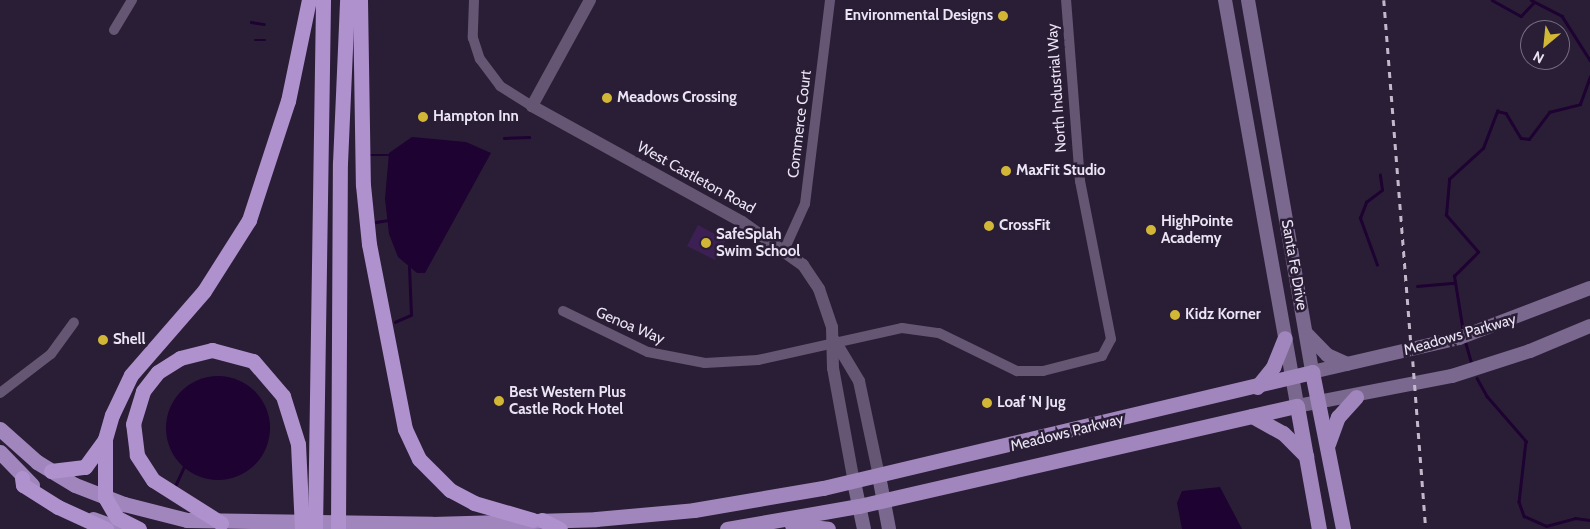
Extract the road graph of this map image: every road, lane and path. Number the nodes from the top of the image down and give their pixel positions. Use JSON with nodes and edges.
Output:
{"nodes":[{"id":1,"x":132,"y":0,"type":"edge"},
{"id":2,"x":309,"y":0,"type":"edge"},
{"id":3,"x":323,"y":0,"type":"edge"},
{"id":4,"x":347,"y":0,"type":"edge"},
{"id":5,"x":360,"y":0,"type":"edge"},
{"id":6,"x":474,"y":0,"type":"edge"},
{"id":7,"x":590,"y":0,"type":"edge"},
{"id":8,"x":830,"y":0,"type":"edge"},
{"id":9,"x":1066,"y":0,"type":"edge"},
{"id":10,"x":1225,"y":0,"type":"edge"},
{"id":11,"x":1248,"y":0,"type":"edge"},
{"id":12,"x":114,"y":30,"type":"dead end"},
{"id":13,"x":532,"y":106,"type":"junction"},
{"id":14,"x":785,"y":248,"type":"junction"},
{"id":15,"x":1590,"y":288,"type":"edge"},
{"id":16,"x":563,"y":311,"type":"dead end"},
{"id":17,"x":74,"y":322,"type":"dead end"},
{"id":18,"x":1590,"y":326,"type":"edge"},
{"id":19,"x":1307,"y":334,"type":"junction"},
{"id":20,"x":1284,"y":338,"type":"junction"},
{"id":21,"x":836,"y":341,"type":"junction"},
{"id":22,"x":339,"y":359,"type":"junction"},
{"id":23,"x":1351,"y":364,"type":"junction"},
{"id":24,"x":1312,"y":372,"type":"junction"},
{"id":25,"x":1292,"y":378,"type":"junction"},
{"id":26,"x":1257,"y":387,"type":"junction"},
{"id":27,"x":0,"y":393,"type":"edge"},
{"id":28,"x":1359,"y":397,"type":"junction"},
{"id":29,"x":1318,"y":402,"type":"junction"},
{"id":30,"x":1297,"y":406,"type":"junction"},
{"id":31,"x":1252,"y":416,"type":"junction"},
{"id":32,"x":0,"y":428,"type":"edge"},
{"id":33,"x":105,"y":439,"type":"junction"},
{"id":34,"x":1328,"y":444,"type":"junction"},
{"id":35,"x":0,"y":452,"type":"edge"},
{"id":36,"x":1306,"y":456,"type":"junction"},
{"id":37,"x":51,"y":471,"type":"junction"},
{"id":38,"x":879,"y":476,"type":"junction"},
{"id":39,"x":22,"y":478,"type":"junction"},
{"id":40,"x":854,"y":482,"type":"junction"},
{"id":41,"x":105,"y":497,"type":"junction"},
{"id":42,"x":883,"y":500,"type":"junction"},
{"id":43,"x":859,"y":506,"type":"junction"},
{"id":44,"x":538,"y":520,"type":"junction"},
{"id":45,"x":221,"y":523,"type":"junction"},
{"id":46,"x":766,"y":523,"type":"junction"},
{"id":47,"x":106,"y":529,"type":"edge"},
{"id":48,"x":122,"y":529,"type":"edge"},
{"id":49,"x":139,"y":529,"type":"edge"},
{"id":50,"x":302,"y":529,"type":"edge"},
{"id":51,"x":315,"y":529,"type":"edge"},
{"id":52,"x":338,"y":529,"type":"edge"},
{"id":53,"x":347,"y":529,"type":"edge"},
{"id":54,"x":560,"y":529,"type":"edge"},
{"id":55,"x":727,"y":529,"type":"edge"},
{"id":56,"x":828,"y":529,"type":"edge"},
{"id":57,"x":864,"y":529,"type":"edge"},
{"id":58,"x":889,"y":529,"type":"edge"},
{"id":59,"x":1319,"y":529,"type":"edge"},
{"id":60,"x":1343,"y":529,"type":"edge"}],
"edges":[{"from":1,"to":12,"type":"street"},
{"from":2,"to":33,"type":"highway"},
{"from":3,"to":51,"type":"highway"},
{"from":4,"to":22,"type":"highway"},
{"from":5,"to":44,"type":"highway"},
{"from":6,"to":13,"type":"street"},
{"from":7,"to":13,"type":"street"},
{"from":8,"to":14,"type":"street","name":"Commerce Court"},
{"from":9,"to":21,"type":"street","name":"North Industrial Way"},
{"from":10,"to":20,"type":"main road","name":"Santa Fe Drive"},
{"from":11,"to":19,"type":"main road","name":"Santa Fe Drive"},
{"from":13,"to":14,"type":"street","name":"West Castleton Road"},
{"from":14,"to":21,"type":"street","name":"West Castleton Road"},
{"from":15,"to":23,"type":"main road","name":"Meadows Parkway"},
{"from":16,"to":21,"type":"street","name":"Genoa Way"},
{"from":17,"to":27,"type":"street"},
{"from":18,"to":28,"type":"main road","name":"Meadows Parkway"},
{"from":19,"to":23,"type":"main road"},
{"from":19,"to":24,"type":"main road","name":"Santa Fe Drive"},
{"from":20,"to":25,"type":"main road","name":"Santa Fe Drive"},
{"from":20,"to":26,"type":"highway"},
{"from":21,"to":38,"type":"street"},
{"from":21,"to":40,"type":"street"},
{"from":22,"to":52,"type":"highway"},
{"from":22,"to":53,"type":"highway"},
{"from":23,"to":24,"type":"main road","name":"Meadows Parkway"},
{"from":24,"to":25,"type":"highway","name":"Meadows Parkway"},
{"from":24,"to":29,"type":"highway","name":"Santa Fe Drive"},
{"from":25,"to":26,"type":"highway","name":"Meadows Parkway"},
{"from":25,"to":30,"type":"main road","name":"Santa Fe Drive"},
{"from":26,"to":38,"type":"highway","name":"Meadows Parkway"},
{"from":28,"to":29,"type":"main road","name":"Meadows Parkway"},
{"from":28,"to":34,"type":"highway"},
{"from":29,"to":30,"type":"main road","name":"Meadows Parkway"},
{"from":29,"to":34,"type":"highway","name":"Santa Fe Drive"},
{"from":30,"to":31,"type":"highway","name":"Meadows Parkway"},
{"from":30,"to":36,"type":"highway","name":"Santa Fe Drive"},
{"from":31,"to":36,"type":"highway"},
{"from":31,"to":42,"type":"highway","name":"Meadows Parkway"},
{"from":32,"to":37,"type":"highway","name":"Meadows Parkway"},
{"from":33,"to":37,"type":"highway"},
{"from":33,"to":41,"type":"highway"},
{"from":34,"to":60,"type":"highway","name":"Santa Fe Drive"},
{"from":35,"to":39,"type":"highway"},
{"from":36,"to":59,"type":"highway","name":"Santa Fe Drive"},
{"from":37,"to":41,"type":"highway","name":"Meadows Parkway"},
{"from":38,"to":40,"type":"highway","name":"Meadows Parkway"},
{"from":38,"to":42,"type":"main road"},
{"from":39,"to":47,"type":"highway"},
{"from":39,"to":48,"type":"highway"},
{"from":40,"to":43,"type":"main road"},
{"from":40,"to":44,"type":"highway","name":"Meadows Parkway"},
{"from":41,"to":45,"type":"highway","name":"Meadows Parkway"},
{"from":41,"to":49,"type":"highway"},
{"from":42,"to":43,"type":"highway","name":"Meadows Parkway"},
{"from":42,"to":58,"type":"main road"},
{"from":43,"to":46,"type":"highway","name":"Meadows Parkway"},
{"from":43,"to":57,"type":"main road"},
{"from":44,"to":45,"type":"highway","name":"Meadows Parkway"},
{"from":44,"to":54,"type":"highway"},
{"from":45,"to":50,"type":"highway"},
{"from":46,"to":55,"type":"highway","name":"Meadows Parkway"},
{"from":46,"to":56,"type":"highway"}]}
